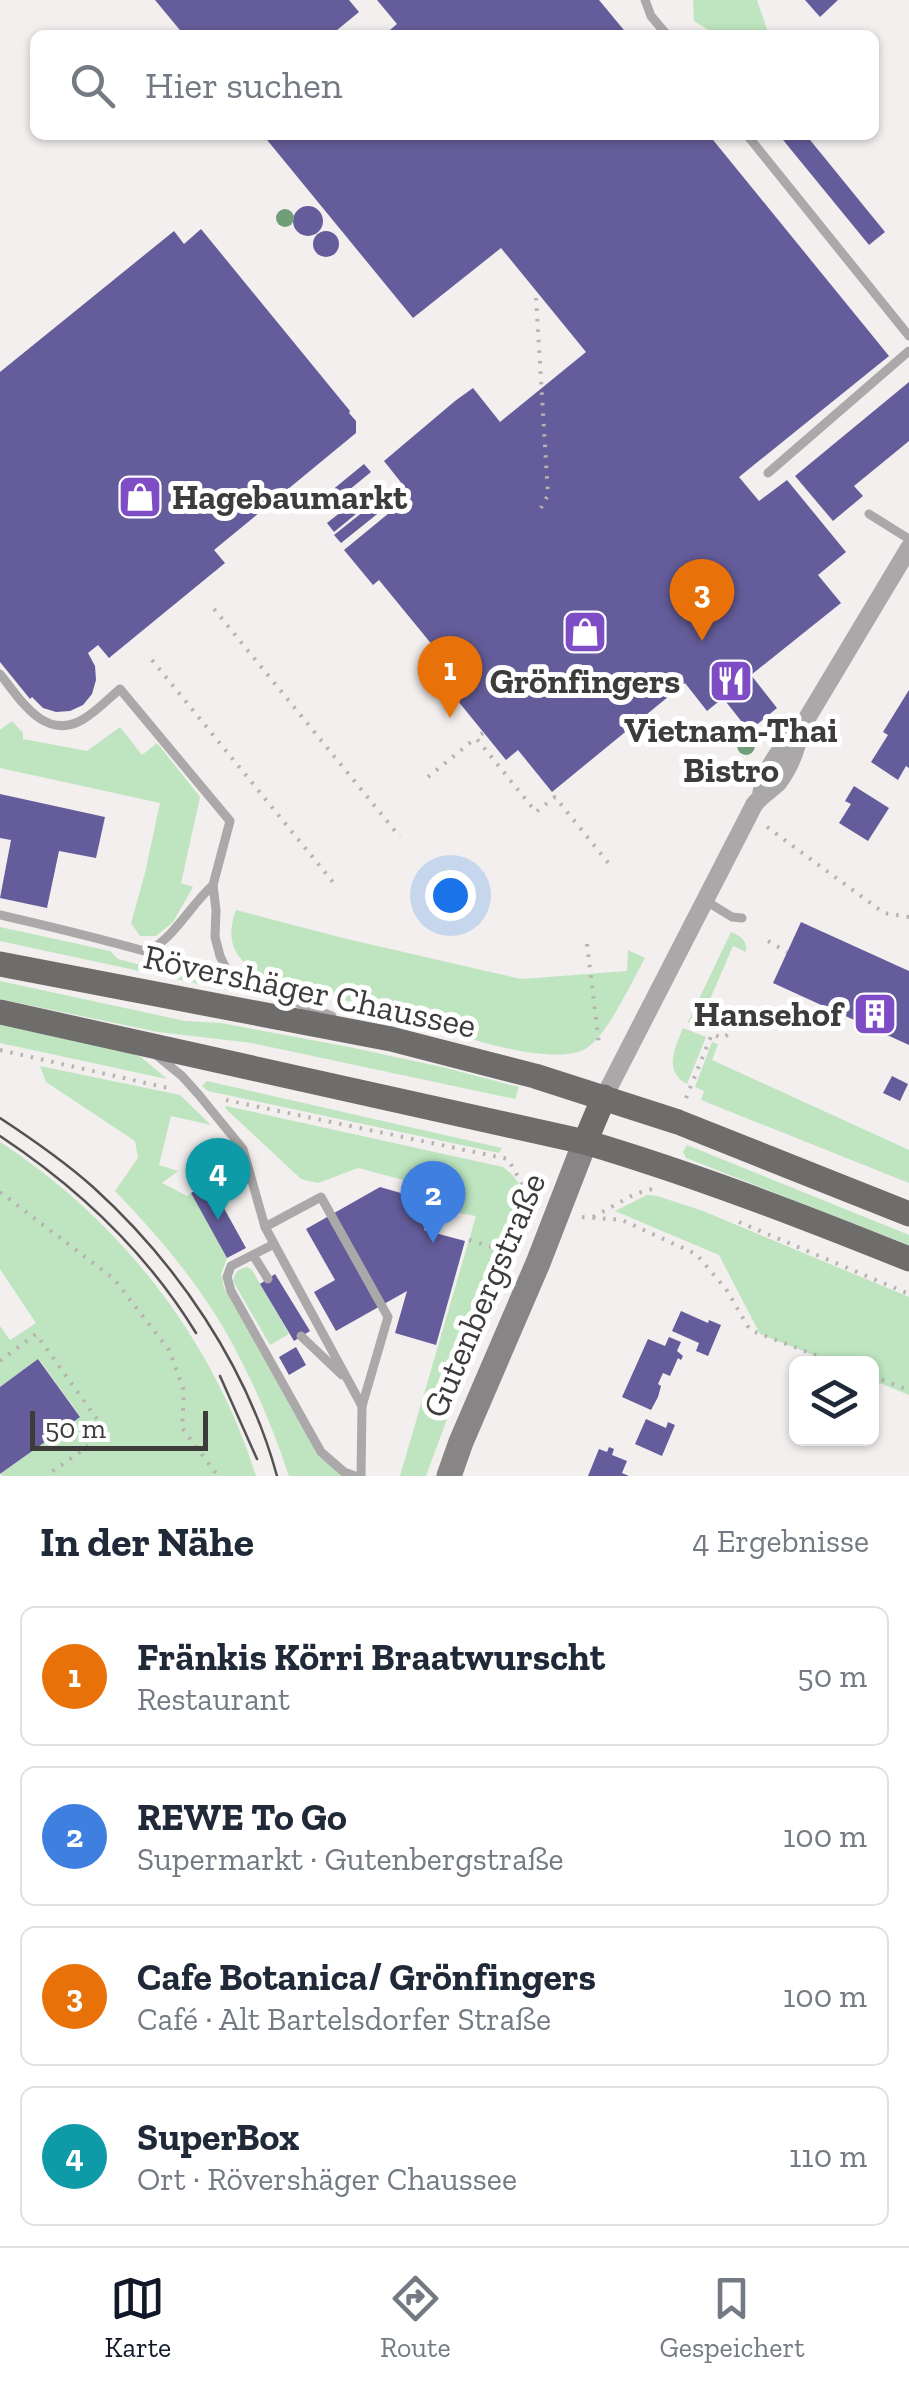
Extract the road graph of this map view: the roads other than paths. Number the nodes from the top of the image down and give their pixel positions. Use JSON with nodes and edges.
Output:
{"nodes":[{"id":1,"x":645,"y":0,"type":"edge"},
{"id":2,"x":662,"y":30,"type":"edge"},
{"id":3,"x":751,"y":140,"type":"edge"},
{"id":4,"x":909,"y":336,"type":"edge"},
{"id":5,"x":909,"y":351,"type":"edge"},
{"id":6,"x":768,"y":472,"type":"dead end"},
{"id":7,"x":869,"y":514,"type":"dead end"},
{"id":8,"x":909,"y":539,"type":"edge"},
{"id":9,"x":909,"y":548,"type":"edge"},
{"id":10,"x":0,"y":674,"type":"edge"},
{"id":11,"x":213,"y":884,"type":"junction"},
{"id":12,"x":706,"y":901,"type":"junction"},
{"id":13,"x":0,"y":915,"type":"edge"},
{"id":14,"x":742,"y":918,"type":"dead end"},
{"id":15,"x":148,"y":952,"type":"junction"},
{"id":16,"x":0,"y":964,"type":"edge"},
{"id":17,"x":230,"y":977,"type":"junction"},
{"id":18,"x":0,"y":1012,"type":"edge"},
{"id":19,"x":391,"y":1038,"type":"junction"},
{"id":20,"x":142,"y":1042,"type":"junction"},
{"id":21,"x":604,"y":1097,"type":"junction"},
{"id":22,"x":586,"y":1142,"type":"junction"},
{"id":23,"x":909,"y":1214,"type":"edge"},
{"id":24,"x":265,"y":1227,"type":"junction"},
{"id":25,"x":274,"y":1244,"type":"junction"},
{"id":26,"x":253,"y":1255,"type":"junction"},
{"id":27,"x":909,"y":1258,"type":"edge"},
{"id":28,"x":268,"y":1279,"type":"dead end"},
{"id":29,"x":301,"y":1336,"type":"dead end"},
{"id":30,"x":347,"y":1380,"type":"junction"},
{"id":31,"x":362,"y":1406,"type":"junction"},
{"id":32,"x":358,"y":1476,"type":"edge"},
{"id":33,"x":448,"y":1476,"type":"edge"}],
"edges":[{"from":1,"to":2,"type":"lane"},
{"from":3,"to":4,"type":"lane"},
{"from":5,"to":6,"type":"lane"},
{"from":7,"to":8,"type":"lane"},
{"from":9,"to":12,"type":"street"},
{"from":10,"to":11,"type":"lane"},
{"from":11,"to":15,"type":"lane"},
{"from":11,"to":17,"type":"lane"},
{"from":12,"to":14,"type":"lane"},
{"from":12,"to":21,"type":"street"},
{"from":13,"to":15,"type":"lane"},
{"from":15,"to":17,"type":"lane"},
{"from":16,"to":19,"type":"main road","name":"Rövershäger Chaussee"},
{"from":17,"to":19,"type":"lane"},
{"from":18,"to":20,"type":"main road"},
{"from":19,"to":21,"type":"main road","name":"Rövershäger Chaussee"},
{"from":20,"to":22,"type":"main road"},
{"from":20,"to":24,"type":"lane"},
{"from":21,"to":22,"type":"main road"},
{"from":21,"to":23,"type":"main road","name":"Rövershäger Chaussee"},
{"from":22,"to":27,"type":"main road"},
{"from":22,"to":33,"type":"street","name":"Gutenbergstraße"},
{"from":24,"to":25,"type":"lane"},
{"from":24,"to":31,"type":"lane"},
{"from":25,"to":26,"type":"lane"},
{"from":25,"to":30,"type":"lane"},
{"from":26,"to":28,"type":"lane"},
{"from":26,"to":32,"type":"lane"},
{"from":29,"to":30,"type":"lane"},
{"from":30,"to":31,"type":"lane"},
{"from":31,"to":32,"type":"lane"}]}
